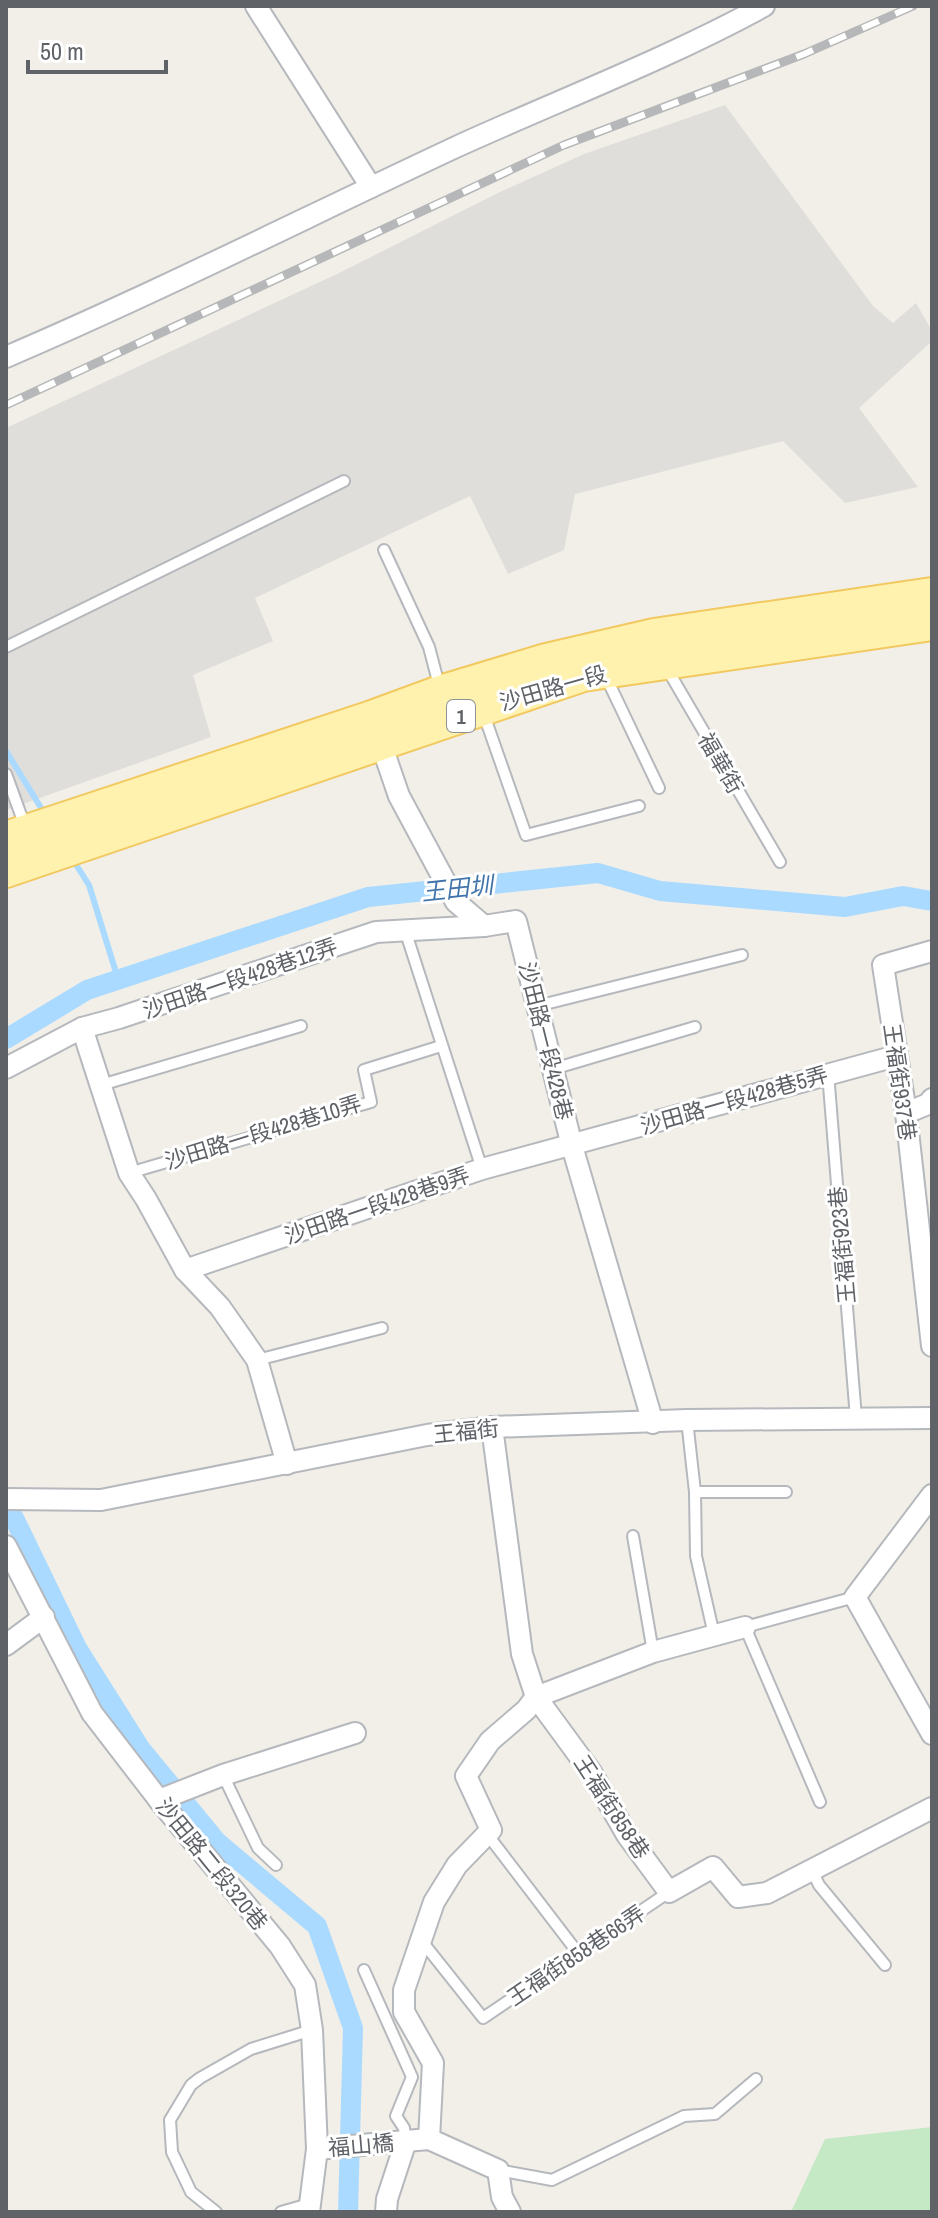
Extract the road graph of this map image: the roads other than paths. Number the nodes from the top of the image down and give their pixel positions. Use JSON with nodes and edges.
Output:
{"nodes":[{"id":1,"x":256,"y":6,"type":"edge"},
{"id":2,"x":764,"y":6,"type":"edge"},
{"id":3,"x":371,"y":187,"type":"junction"},
{"id":4,"x":6,"y":357,"type":"edge"},
{"id":5,"x":344,"y":481,"type":"dead end"},
{"id":6,"x":384,"y":550,"type":"dead end"},
{"id":7,"x":932,"y":594,"type":"edge"},
{"id":8,"x":932,"y":624,"type":"edge"},
{"id":9,"x":6,"y":647,"type":"edge"},
{"id":10,"x":663,"y":663,"type":"junction"},
{"id":11,"x":603,"y":671,"type":"junction"},
{"id":12,"x":440,"y":692,"type":"junction"},
{"id":13,"x":482,"y":709,"type":"junction"},
{"id":14,"x":376,"y":730,"type":"junction"},
{"id":15,"x":6,"y":774,"type":"edge"},
{"id":16,"x":659,"y":788,"type":"dead end"},
{"id":17,"x":639,"y":806,"type":"dead end"},
{"id":18,"x":16,"y":834,"type":"edge"},
{"id":19,"x":780,"y":862,"type":"dead end"},
{"id":20,"x":6,"y":871,"type":"edge"},
{"id":21,"x":484,"y":926,"type":"junction"},
{"id":22,"x":405,"y":930,"type":"junction"},
{"id":23,"x":932,"y":951,"type":"edge"},
{"id":24,"x":742,"y":955,"type":"dead end"},
{"id":25,"x":537,"y":1006,"type":"junction"},
{"id":26,"x":301,"y":1026,"type":"dead end"},
{"id":27,"x":695,"y":1027,"type":"dead end"},
{"id":28,"x":82,"y":1028,"type":"junction"},
{"id":29,"x":441,"y":1046,"type":"junction"},
{"id":30,"x":896,"y":1056,"type":"junction"},
{"id":31,"x":6,"y":1068,"type":"edge"},
{"id":32,"x":553,"y":1069,"type":"junction"},
{"id":33,"x":828,"y":1073,"type":"junction"},
{"id":34,"x":101,"y":1085,"type":"junction"},
{"id":35,"x":932,"y":1099,"type":"edge"},
{"id":36,"x":906,"y":1113,"type":"junction"},
{"id":37,"x":572,"y":1146,"type":"junction"},
{"id":38,"x":482,"y":1169,"type":"junction"},
{"id":39,"x":129,"y":1173,"type":"junction"},
{"id":40,"x":185,"y":1270,"type":"junction"},
{"id":41,"x":382,"y":1328,"type":"dead end"},
{"id":42,"x":932,"y":1346,"type":"edge"},
{"id":43,"x":257,"y":1360,"type":"junction"},
{"id":44,"x":856,"y":1418,"type":"junction"},
{"id":45,"x":932,"y":1418,"type":"edge"},
{"id":46,"x":687,"y":1420,"type":"junction"},
{"id":47,"x":653,"y":1423,"type":"junction"},
{"id":48,"x":492,"y":1427,"type":"junction"},
{"id":49,"x":287,"y":1464,"type":"junction"},
{"id":50,"x":695,"y":1492,"type":"junction"},
{"id":51,"x":786,"y":1492,"type":"dead end"},
{"id":52,"x":932,"y":1495,"type":"edge"},
{"id":53,"x":6,"y":1499,"type":"edge"},
{"id":54,"x":633,"y":1536,"type":"dead end"},
{"id":55,"x":6,"y":1546,"type":"edge"},
{"id":56,"x":855,"y":1597,"type":"junction"},
{"id":57,"x":44,"y":1617,"type":"junction"},
{"id":58,"x":745,"y":1627,"type":"junction"},
{"id":59,"x":714,"y":1635,"type":"junction"},
{"id":60,"x":6,"y":1645,"type":"edge"},
{"id":61,"x":653,"y":1652,"type":"junction"},
{"id":62,"x":536,"y":1697,"type":"junction"},
{"id":63,"x":355,"y":1733,"type":"dead end"},
{"id":64,"x":932,"y":1734,"type":"edge"},
{"id":65,"x":223,"y":1775,"type":"junction"},
{"id":66,"x":159,"y":1800,"type":"junction"},
{"id":67,"x":820,"y":1802,"type":"dead end"},
{"id":68,"x":932,"y":1808,"type":"edge"},
{"id":69,"x":487,"y":1834,"type":"junction"},
{"id":70,"x":276,"y":1865,"type":"dead end"},
{"id":71,"x":811,"y":1868,"type":"junction"},
{"id":72,"x":669,"y":1892,"type":"junction"},
{"id":73,"x":421,"y":1940,"type":"junction"},
{"id":74,"x":578,"y":1953,"type":"junction"},
{"id":75,"x":885,"y":1965,"type":"dead end"},
{"id":76,"x":364,"y":1970,"type":"dead end"},
{"id":77,"x":312,"y":2030,"type":"junction"},
{"id":78,"x":756,"y":2079,"type":"dead end"},
{"id":79,"x":429,"y":2139,"type":"junction"},
{"id":80,"x":406,"y":2141,"type":"junction"},
{"id":81,"x":317,"y":2149,"type":"junction"},
{"id":82,"x":498,"y":2170,"type":"junction"},
{"id":83,"x":309,"y":2208,"type":"edge"},
{"id":84,"x":216,"y":2212,"type":"edge"},
{"id":85,"x":281,"y":2212,"type":"edge"},
{"id":86,"x":386,"y":2212,"type":"edge"},
{"id":87,"x":510,"y":2212,"type":"edge"}],
"edges":[{"from":1,"to":3,"type":"street"},
{"from":2,"to":3,"type":"street"},
{"from":3,"to":4,"type":"street"},
{"from":5,"to":9,"type":"lane"},
{"from":6,"to":12,"type":"lane"},
{"from":7,"to":12,"type":"main road","name":"沙田路一段","number":"1"},
{"from":8,"to":10,"type":"main road","name":"沙田路一段","number":"1"},
{"from":10,"to":11,"type":"main road","name":"沙田路一段","number":"1"},
{"from":10,"to":19,"type":"lane","name":"福華街"},
{"from":11,"to":13,"type":"main road","name":"沙田路一段","number":"1"},
{"from":11,"to":16,"type":"lane"},
{"from":12,"to":14,"type":"main road","name":"沙田路一段","number":"1"},
{"from":13,"to":14,"type":"main road","name":"沙田路一段","number":"1"},
{"from":13,"to":17,"type":"lane"},
{"from":14,"to":18,"type":"main road","name":"沙田路一段","number":"1"},
{"from":14,"to":20,"type":"main road","name":"沙田路一段","number":"1"},
{"from":14,"to":21,"type":"street"},
{"from":15,"to":18,"type":"lane"},
{"from":21,"to":22,"type":"street","name":"沙田路一段428巷12弄"},
{"from":21,"to":25,"type":"street","name":"沙田路一段428巷"},
{"from":22,"to":28,"type":"street","name":"沙田路一段428巷12弄"},
{"from":22,"to":29,"type":"lane"},
{"from":23,"to":30,"type":"street","name":"王福街937巷"},
{"from":24,"to":25,"type":"lane"},
{"from":25,"to":32,"type":"street","name":"沙田路一段428巷"},
{"from":26,"to":34,"type":"lane"},
{"from":27,"to":32,"type":"lane"},
{"from":28,"to":31,"type":"street","name":"沙田路一段428巷12弄"},
{"from":28,"to":34,"type":"street"},
{"from":29,"to":38,"type":"lane"},
{"from":29,"to":39,"type":"lane","name":"沙田路一段428巷10弄"},
{"from":30,"to":33,"type":"street","name":"沙田路一段428巷5弄"},
{"from":30,"to":36,"type":"street","name":"王福街937巷"},
{"from":32,"to":37,"type":"street","name":"沙田路一段428巷"},
{"from":33,"to":37,"type":"street","name":"沙田路一段428巷5弄"},
{"from":33,"to":44,"type":"lane","name":"王福街923巷"},
{"from":34,"to":39,"type":"street"},
{"from":35,"to":36,"type":"street"},
{"from":36,"to":42,"type":"street","name":"王福街937巷"},
{"from":37,"to":38,"type":"street","name":"沙田路一段428巷9弄"},
{"from":37,"to":47,"type":"street","name":"沙田路一段428巷"},
{"from":38,"to":40,"type":"street","name":"沙田路一段428巷9弄"},
{"from":39,"to":40,"type":"street"},
{"from":40,"to":43,"type":"street"},
{"from":41,"to":43,"type":"lane"},
{"from":43,"to":49,"type":"street"},
{"from":44,"to":45,"type":"street","name":"王福街"},
{"from":44,"to":46,"type":"street","name":"王福街"},
{"from":46,"to":47,"type":"street","name":"王福街"},
{"from":46,"to":50,"type":"lane"},
{"from":47,"to":48,"type":"street","name":"王福街"},
{"from":48,"to":49,"type":"street","name":"王福街"},
{"from":48,"to":62,"type":"street","name":"王福街858巷"},
{"from":49,"to":53,"type":"street","name":"王福街"},
{"from":50,"to":51,"type":"lane"},
{"from":50,"to":59,"type":"lane"},
{"from":52,"to":56,"type":"street"},
{"from":54,"to":61,"type":"lane"},
{"from":55,"to":57,"type":"street","name":"沙田路二段320巷"},
{"from":56,"to":58,"type":"lane"},
{"from":56,"to":64,"type":"street"},
{"from":57,"to":60,"type":"street"},
{"from":57,"to":66,"type":"street","name":"沙田路二段320巷"},
{"from":58,"to":59,"type":"street"},
{"from":58,"to":67,"type":"lane"},
{"from":59,"to":61,"type":"street"},
{"from":61,"to":62,"type":"street"},
{"from":62,"to":69,"type":"street"},
{"from":62,"to":72,"type":"street","name":"王福街858巷"},
{"from":63,"to":65,"type":"street"},
{"from":65,"to":66,"type":"street"},
{"from":65,"to":70,"type":"lane"},
{"from":66,"to":77,"type":"street","name":"沙田路二段320巷"},
{"from":68,"to":71,"type":"street"},
{"from":69,"to":73,"type":"street"},
{"from":69,"to":74,"type":"lane"},
{"from":71,"to":72,"type":"street"},
{"from":71,"to":75,"type":"lane"},
{"from":72,"to":74,"type":"lane","name":"王福街858巷66弄"},
{"from":73,"to":74,"type":"lane","name":"王福街858巷66弄"},
{"from":73,"to":79,"type":"street"},
{"from":76,"to":80,"type":"lane"},
{"from":77,"to":81,"type":"street","name":"沙田路二段320巷"},
{"from":77,"to":84,"type":"lane"},
{"from":78,"to":82,"type":"lane"},
{"from":79,"to":80,"type":"street","name":"福山橋"},
{"from":79,"to":82,"type":"street"},
{"from":80,"to":81,"type":"street","name":"福山橋"},
{"from":80,"to":86,"type":"street"},
{"from":81,"to":83,"type":"street","name":"沙田路二段320巷"},
{"from":82,"to":87,"type":"street"},
{"from":83,"to":85,"type":"lane"}]}
